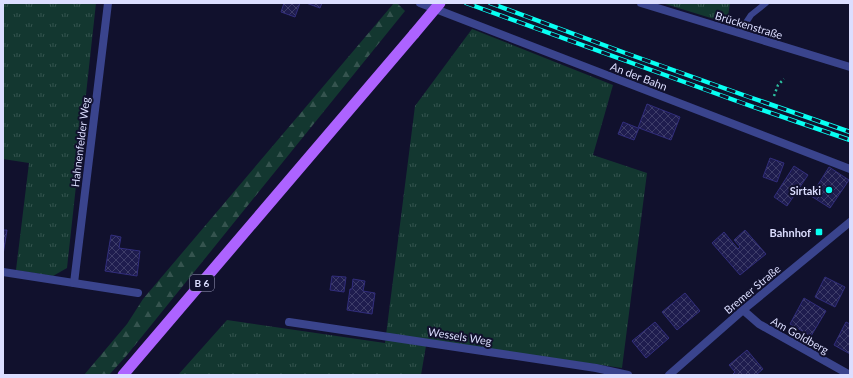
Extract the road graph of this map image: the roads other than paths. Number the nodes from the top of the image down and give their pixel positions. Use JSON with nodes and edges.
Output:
{"nodes":[{"id":1,"x":108,"y":3,"type":"edge"},
{"id":2,"x":420,"y":3,"type":"edge"},
{"id":3,"x":440,"y":3,"type":"edge"},
{"id":4,"x":641,"y":3,"type":"edge"},
{"id":5,"x":766,"y":3,"type":"edge"},
{"id":6,"x":739,"y":33,"type":"junction"},
{"id":7,"x":850,"y":67,"type":"edge"},
{"id":8,"x":850,"y":168,"type":"edge"},
{"id":9,"x":850,"y":222,"type":"edge"},
{"id":10,"x":3,"y":272,"type":"edge"},
{"id":11,"x":74,"y":283,"type":"junction"},
{"id":12,"x":138,"y":293,"type":"dead end"},
{"id":13,"x":743,"y":310,"type":"junction"},
{"id":14,"x":289,"y":322,"type":"dead end"},
{"id":15,"x":123,"y":375,"type":"edge"},
{"id":16,"x":628,"y":375,"type":"edge"},
{"id":17,"x":669,"y":375,"type":"edge"},
{"id":18,"x":850,"y":375,"type":"edge"}],
"edges":[{"from":1,"to":11,"type":"street","name":"Hahnenfelder Weg"},
{"from":2,"to":8,"type":"street","name":"An der Bahn"},
{"from":3,"to":15,"type":"main road","number":"B 6","bridge":true},
{"from":4,"to":6,"type":"street","name":"Brückenstraße"},
{"from":5,"to":6,"type":"lane"},
{"from":6,"to":7,"type":"street","name":"Brückenstraße"},
{"from":9,"to":13,"type":"street","name":"Bremer Straße"},
{"from":10,"to":11,"type":"street"},
{"from":11,"to":12,"type":"street"},
{"from":13,"to":17,"type":"street","name":"Bremer Straße"},
{"from":13,"to":18,"type":"street","name":"Am Goldberg"},
{"from":14,"to":16,"type":"street","name":"Wessels Weg"}]}
